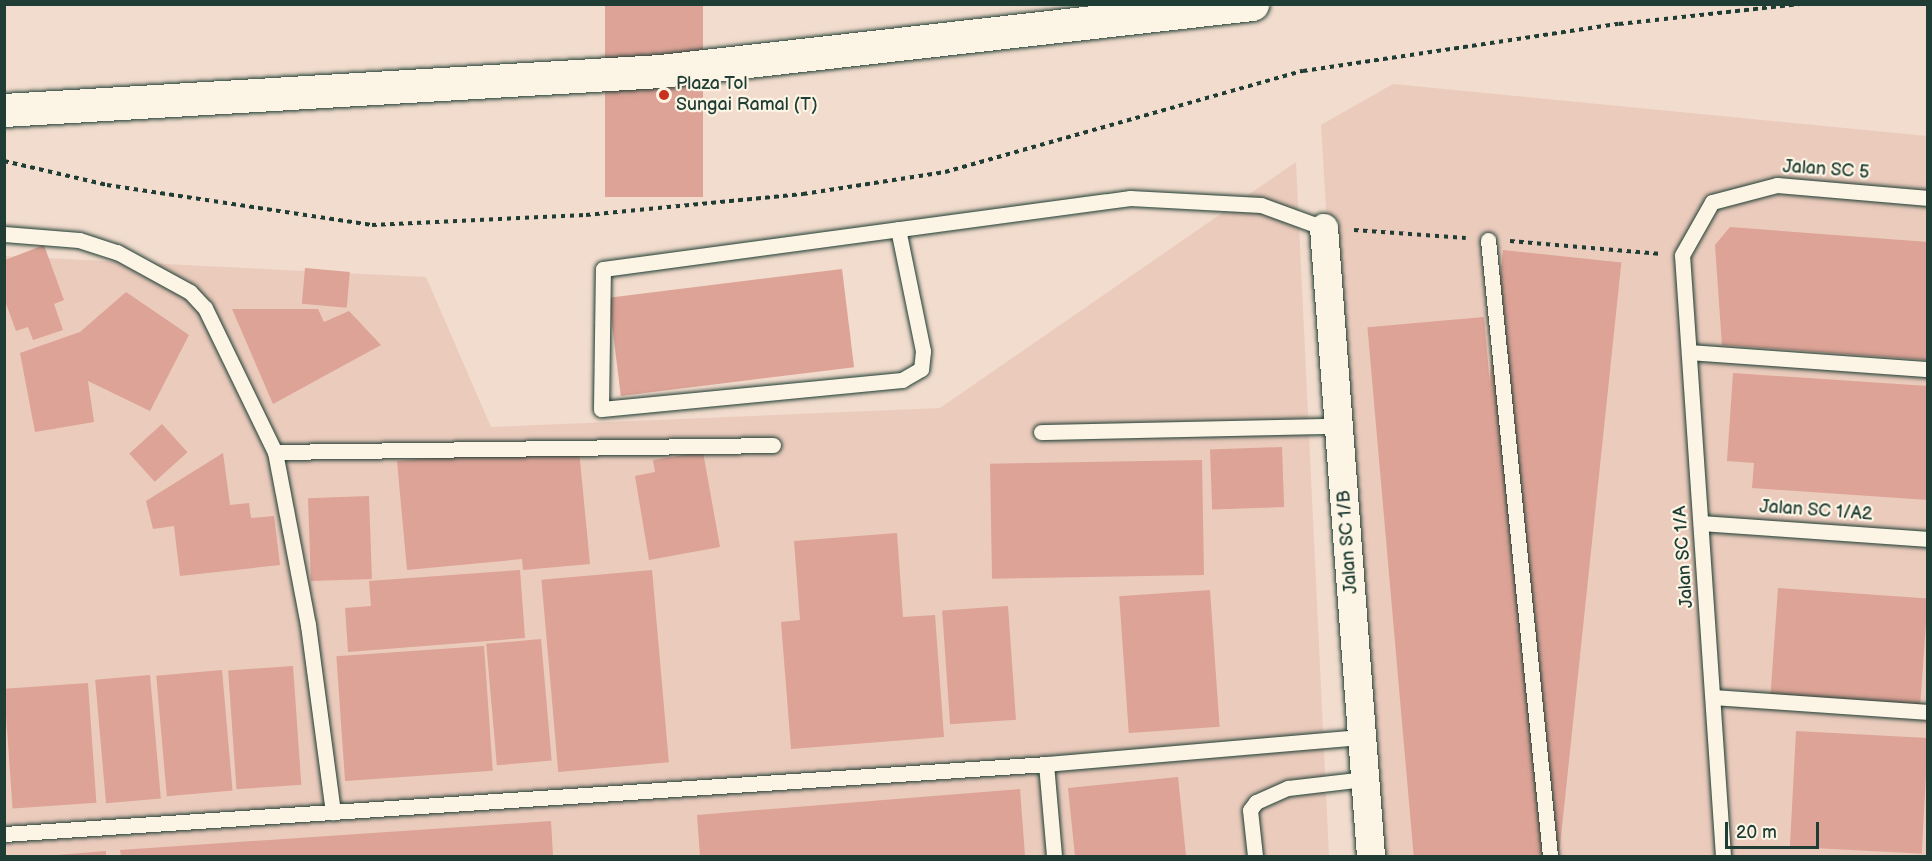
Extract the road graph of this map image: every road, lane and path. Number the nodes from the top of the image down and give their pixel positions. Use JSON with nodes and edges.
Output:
{"nodes":[{"id":1,"x":1252,"y":4,"type":"edge"},
{"id":2,"x":1800,"y":4,"type":"edge"},
{"id":3,"x":4,"y":110,"type":"edge"},
{"id":4,"x":4,"y":161,"type":"edge"},
{"id":5,"x":1928,"y":198,"type":"edge"},
{"id":6,"x":1324,"y":228,"type":"joint"},
{"id":7,"x":898,"y":229,"type":"junction"},
{"id":8,"x":4,"y":234,"type":"edge"},
{"id":9,"x":1488,"y":240,"type":"dead end"},
{"id":10,"x":1682,"y":255,"type":"joint"},
{"id":11,"x":1689,"y":352,"type":"junction"},
{"id":12,"x":1928,"y":369,"type":"edge"},
{"id":13,"x":1339,"y":426,"type":"junction"},
{"id":14,"x":1041,"y":432,"type":"dead end"},
{"id":15,"x":773,"y":445,"type":"dead end"},
{"id":16,"x":275,"y":452,"type":"junction"},
{"id":17,"x":1701,"y":523,"type":"junction"},
{"id":18,"x":1928,"y":539,"type":"edge"},
{"id":19,"x":1713,"y":697,"type":"junction"},
{"id":20,"x":1928,"y":712,"type":"edge"},
{"id":21,"x":1362,"y":737,"type":"junction"},
{"id":22,"x":1046,"y":764,"type":"junction"},
{"id":23,"x":1365,"y":779,"type":"junction"},
{"id":24,"x":333,"y":812,"type":"junction"},
{"id":25,"x":4,"y":834,"type":"edge"},
{"id":26,"x":1054,"y":856,"type":"edge"},
{"id":27,"x":1255,"y":856,"type":"edge"},
{"id":28,"x":1371,"y":856,"type":"edge"},
{"id":29,"x":1550,"y":856,"type":"edge"},
{"id":30,"x":1723,"y":856,"type":"edge"}],
"edges":[{"from":1,"to":3,"type":"highway"},
{"from":2,"to":4,"type":"path"},
{"from":5,"to":10,"type":"lane","name":"Jalan SC 5"},
{"from":6,"to":7,"type":"lane"},
{"from":6,"to":13,"type":"street","name":"Jalan SC 1/B"},
{"from":7,"to":7,"type":"lane"},
{"from":8,"to":16,"type":"lane"},
{"from":9,"to":29,"type":"lane"},
{"from":10,"to":11,"type":"lane","name":"Jalan SC 1/A"},
{"from":11,"to":12,"type":"lane"},
{"from":11,"to":17,"type":"lane","name":"Jalan SC 1/A"},
{"from":13,"to":14,"type":"lane"},
{"from":13,"to":21,"type":"street","name":"Jalan SC 1/B"},
{"from":15,"to":16,"type":"lane"},
{"from":16,"to":24,"type":"lane"},
{"from":17,"to":18,"type":"lane","name":"Jalan SC 1/A2"},
{"from":17,"to":19,"type":"lane","name":"Jalan SC 1/A"},
{"from":19,"to":20,"type":"lane"},
{"from":19,"to":30,"type":"lane","name":"Jalan SC 1/A"},
{"from":21,"to":22,"type":"lane"},
{"from":21,"to":23,"type":"street","name":"Jalan SC 1/B"},
{"from":22,"to":24,"type":"lane"},
{"from":22,"to":26,"type":"lane"},
{"from":23,"to":27,"type":"lane"},
{"from":23,"to":28,"type":"street","name":"Jalan SC 1/B"},
{"from":24,"to":25,"type":"lane"}]}
